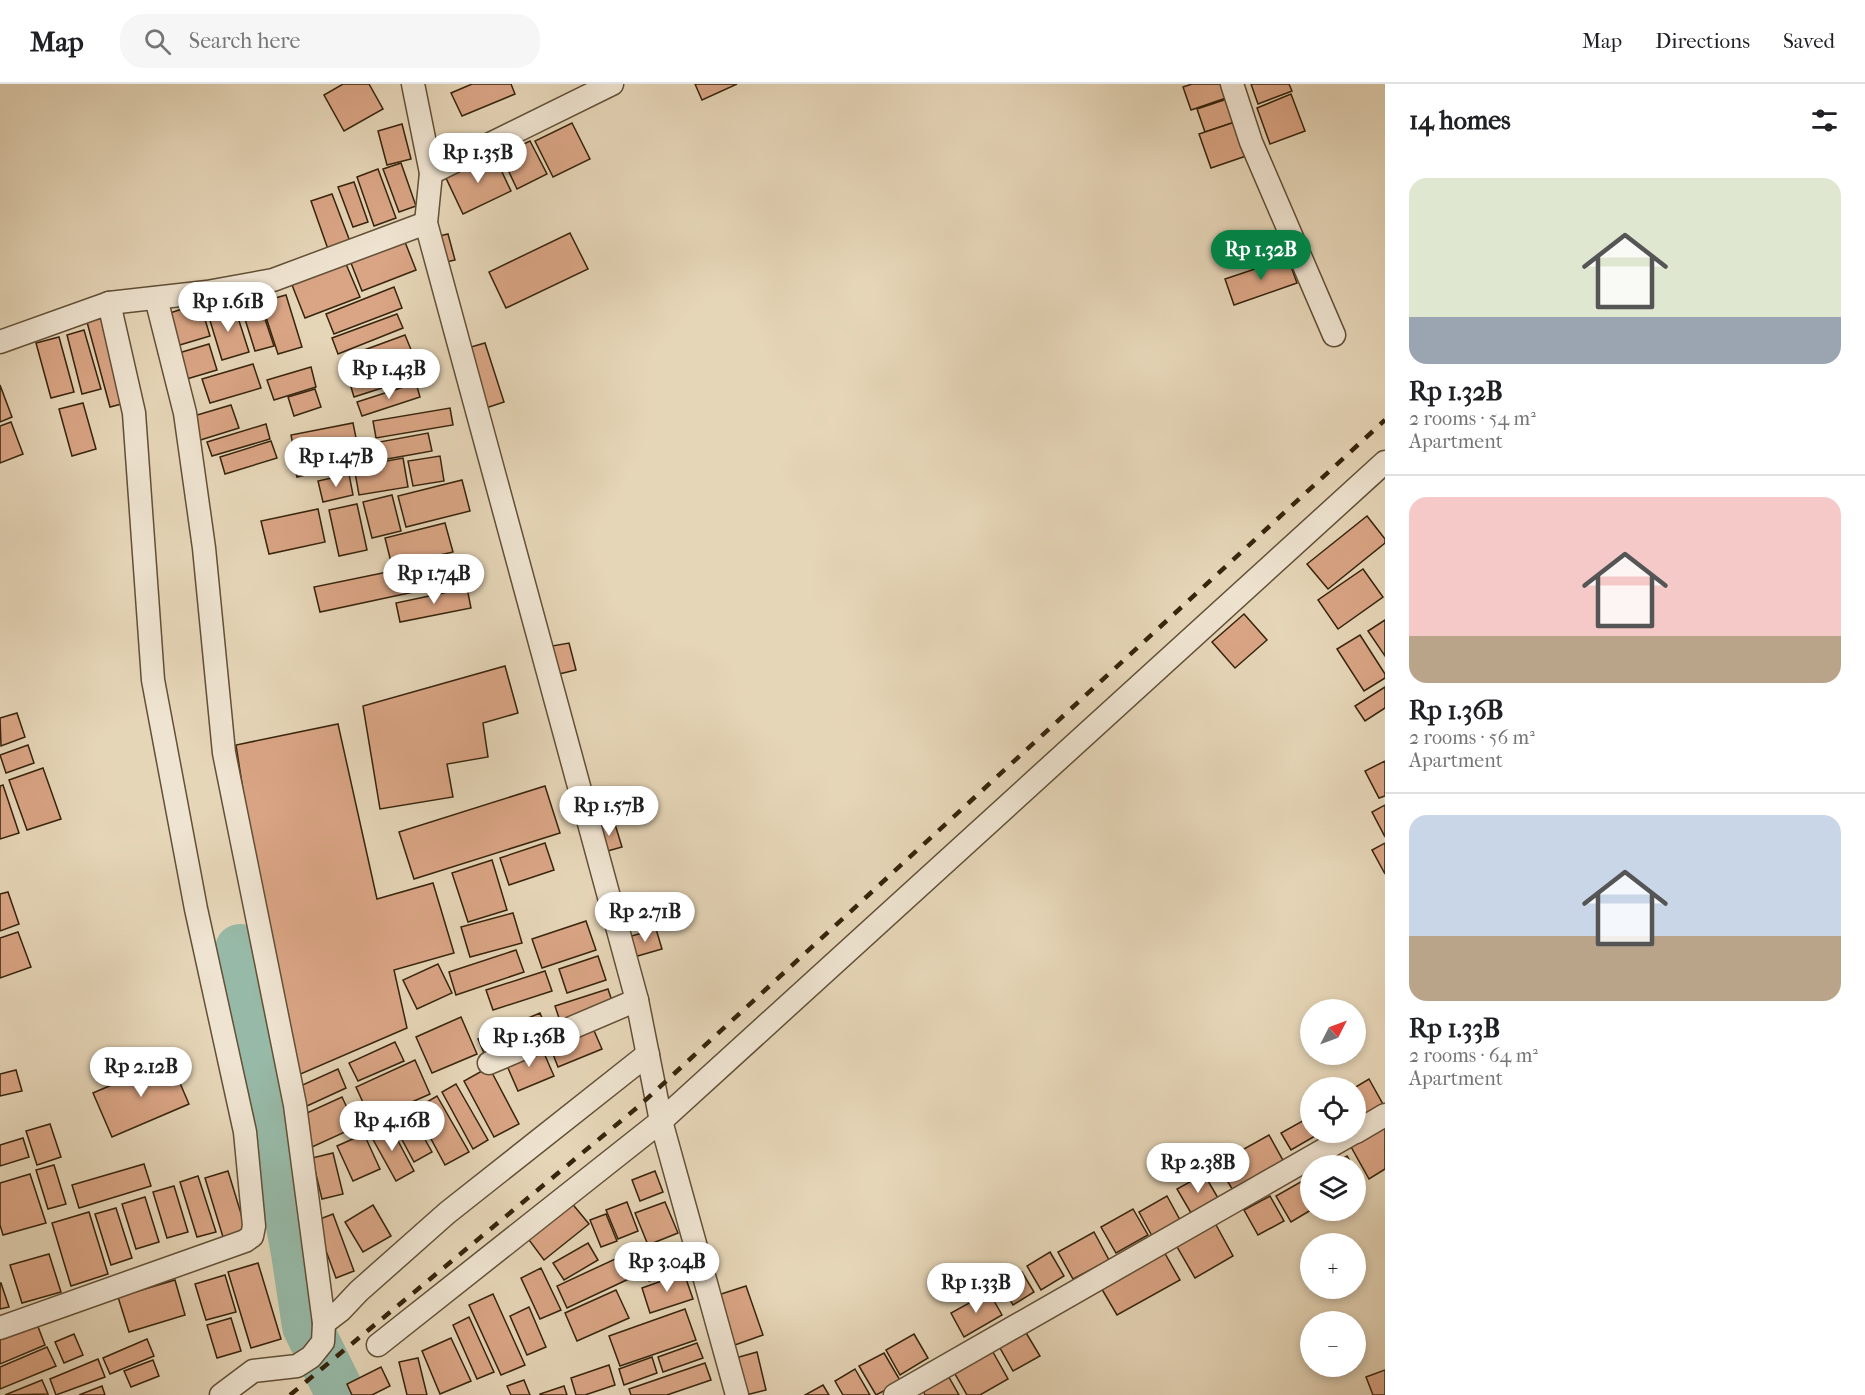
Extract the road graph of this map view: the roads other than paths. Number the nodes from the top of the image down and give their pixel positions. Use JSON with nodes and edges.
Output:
{"nodes":[{"id":1,"x":414,"y":84,"type":"edge"},
{"id":2,"x":612,"y":84,"type":"edge"},
{"id":3,"x":1232,"y":84,"type":"edge"},
{"id":4,"x":431,"y":173,"type":"junction"},
{"id":5,"x":426,"y":223,"type":"junction"},
{"id":6,"x":152,"y":298,"type":"junction"},
{"id":7,"x":112,"y":302,"type":"junction"},
{"id":8,"x":1334,"y":335,"type":"dead end"},
{"id":9,"x":0,"y":342,"type":"edge"},
{"id":10,"x":1385,"y":462,"type":"edge"},
{"id":11,"x":637,"y":1000,"type":"junction"},
{"id":12,"x":648,"y":1054,"type":"junction"},
{"id":13,"x":489,"y":1063,"type":"dead end"},
{"id":14,"x":1385,"y":1115,"type":"edge"},
{"id":15,"x":661,"y":1121,"type":"junction"},
{"id":16,"x":1366,"y":1126,"type":"edge"},
{"id":17,"x":1337,"y":1143,"type":"edge"},
{"id":18,"x":0,"y":1328,"type":"edge"},
{"id":19,"x":320,"y":1341,"type":"junction"},
{"id":20,"x":378,"y":1345,"type":"dead end"},
{"id":21,"x":221,"y":1395,"type":"edge"},
{"id":22,"x":737,"y":1395,"type":"edge"},
{"id":23,"x":896,"y":1395,"type":"edge"}],
"edges":[{"from":1,"to":4,"type":"street"},
{"from":2,"to":4,"type":"street"},
{"from":3,"to":8,"type":"street"},
{"from":4,"to":5,"type":"street"},
{"from":5,"to":6,"type":"street"},
{"from":5,"to":11,"type":"street"},
{"from":6,"to":7,"type":"street"},
{"from":6,"to":19,"type":"street"},
{"from":7,"to":9,"type":"street"},
{"from":7,"to":18,"type":"street"},
{"from":10,"to":15,"type":"street"},
{"from":11,"to":12,"type":"street"},
{"from":11,"to":13,"type":"street"},
{"from":12,"to":15,"type":"street"},
{"from":12,"to":19,"type":"street"},
{"from":14,"to":16,"type":"street"},
{"from":15,"to":20,"type":"street"},
{"from":15,"to":22,"type":"street"},
{"from":17,"to":23,"type":"street"},
{"from":19,"to":21,"type":"street"}]}
